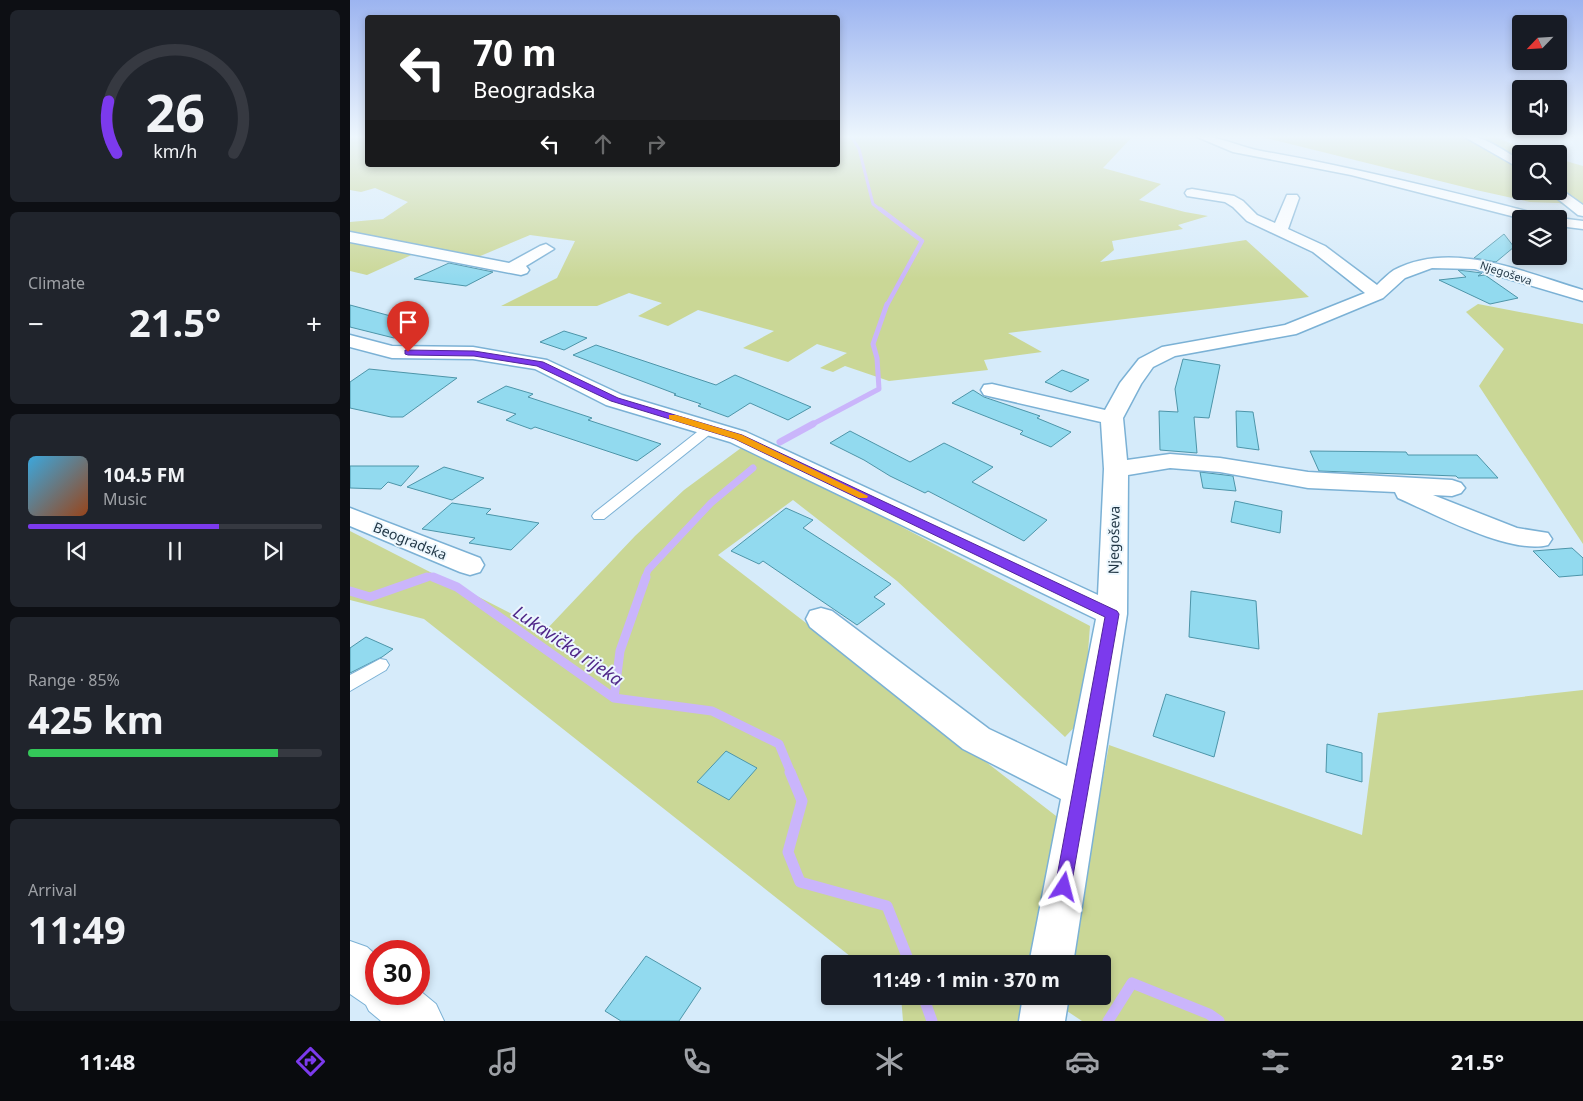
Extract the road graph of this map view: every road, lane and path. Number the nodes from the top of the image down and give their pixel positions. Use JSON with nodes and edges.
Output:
{"nodes":[{"id":1,"x":1404,"y":184,"type":"edge"},
{"id":2,"x":1192,"y":194,"type":"dead end"},
{"id":3,"x":1292,"y":198,"type":"dead end"},
{"id":4,"x":1566,"y":200,"type":"edge"},
{"id":5,"x":1512,"y":212,"type":"edge"},
{"id":6,"x":1583,"y":212,"type":"edge"},
{"id":7,"x":1567,"y":223,"type":"edge"},
{"id":8,"x":1583,"y":225,"type":"edge"},
{"id":9,"x":1280,"y":230,"type":"junction"},
{"id":10,"x":350,"y":237,"type":"edge"},
{"id":11,"x":546,"y":249,"type":"dead end"},
{"id":12,"x":1501,"y":270,"type":"junction"},
{"id":13,"x":1508,"y":292,"type":"dead end"},
{"id":14,"x":1377,"y":294,"type":"junction"},
{"id":15,"x":1583,"y":296,"type":"edge"},
{"id":16,"x":350,"y":341,"type":"edge"},
{"id":17,"x":992,"y":390,"type":"dead end"},
{"id":18,"x":1112,"y":418,"type":"junction"},
{"id":19,"x":710,"y":428,"type":"junction"},
{"id":20,"x":1116,"y":469,"type":"junction"},
{"id":21,"x":1388,"y":485,"type":"junction"},
{"id":22,"x":1452,"y":488,"type":"dead end"},
{"id":23,"x":350,"y":516,"type":"edge"},
{"id":24,"x":600,"y":516,"type":"dead end"},
{"id":25,"x":1538,"y":539,"type":"dead end"},
{"id":26,"x":470,"y":566,"type":"dead end"},
{"id":27,"x":1112,"y":614,"type":"junction"},
{"id":28,"x":821,"y":619,"type":"dead end"},
{"id":29,"x":380,"y":664,"type":"dead end"},
{"id":30,"x":350,"y":684,"type":"edge"},
{"id":31,"x":1080,"y":790,"type":"junction"},
{"id":32,"x":1052,"y":955,"type":"edge"},
{"id":33,"x":350,"y":964,"type":"edge"},
{"id":34,"x":365,"y":977,"type":"edge"},
{"id":35,"x":399,"y":1005,"type":"edge"},
{"id":36,"x":1045,"y":1005,"type":"edge"},
{"id":37,"x":419,"y":1021,"type":"edge"},
{"id":38,"x":1042,"y":1021,"type":"edge"}],
"edges":[{"from":1,"to":5,"type":"street"},
{"from":2,"to":9,"type":"street"},
{"from":3,"to":9,"type":"street"},
{"from":4,"to":6,"type":"street"},
{"from":7,"to":8,"type":"street"},
{"from":9,"to":14,"type":"street"},
{"from":10,"to":11,"type":"street"},
{"from":12,"to":13,"type":"street"},
{"from":12,"to":14,"type":"street","name":"Njegoševa"},
{"from":12,"to":15,"type":"street","name":"Njegoševa"},
{"from":14,"to":18,"type":"street","name":"Njegoševa"},
{"from":16,"to":19,"type":"street"},
{"from":17,"to":18,"type":"street"},
{"from":18,"to":20,"type":"street","name":"Njegoševa"},
{"from":19,"to":24,"type":"lane"},
{"from":19,"to":27,"type":"street"},
{"from":20,"to":21,"type":"street"},
{"from":20,"to":27,"type":"street","name":"Njegoševa"},
{"from":21,"to":22,"type":"street"},
{"from":21,"to":25,"type":"street"},
{"from":23,"to":26,"type":"street","name":"Beogradska"},
{"from":27,"to":31,"type":"street","name":"Njegoševa"},
{"from":28,"to":31,"type":"street"},
{"from":29,"to":30,"type":"lane"},
{"from":31,"to":32,"type":"street","name":"Njegoševa"},
{"from":33,"to":34,"type":"main road"},
{"from":35,"to":37,"type":"main road"},
{"from":36,"to":38,"type":"street"}]}
